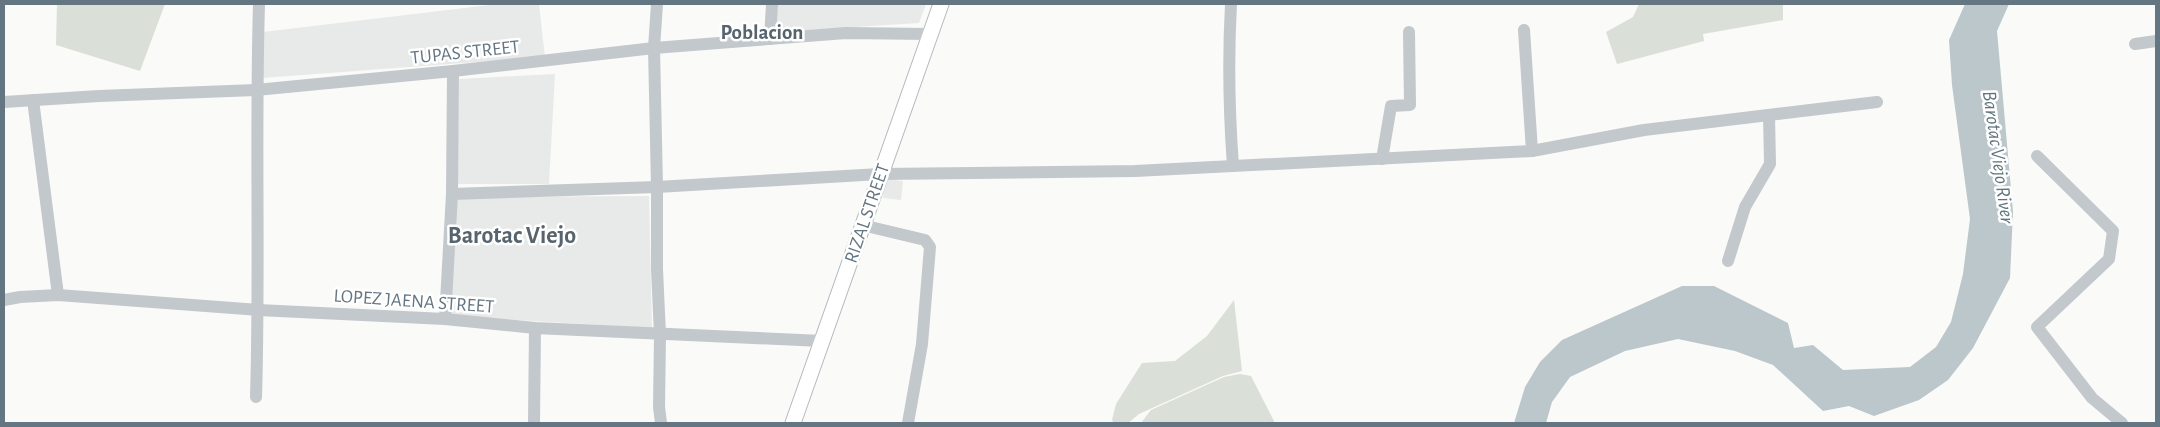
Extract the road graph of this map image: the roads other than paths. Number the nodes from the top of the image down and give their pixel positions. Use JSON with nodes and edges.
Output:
{"nodes":[{"id":1,"x":259,"y":4,"type":"edge"},
{"id":2,"x":657,"y":4,"type":"edge"},
{"id":3,"x":772,"y":4,"type":"edge"},
{"id":4,"x":941,"y":4,"type":"edge"},
{"id":5,"x":1231,"y":4,"type":"edge"},
{"id":6,"x":1524,"y":30,"type":"dead end"},
{"id":7,"x":1409,"y":32,"type":"dead end"},
{"id":8,"x":930,"y":34,"type":"junction"},
{"id":9,"x":770,"y":39,"type":"junction"},
{"id":10,"x":2156,"y":41,"type":"edge"},
{"id":11,"x":2135,"y":44,"type":"dead end"},
{"id":12,"x":654,"y":48,"type":"junction"},
{"id":13,"x":453,"y":71,"type":"junction"},
{"id":14,"x":256,"y":90,"type":"junction"},
{"id":15,"x":33,"y":100,"type":"junction"},
{"id":16,"x":4,"y":102,"type":"edge"},
{"id":17,"x":1877,"y":102,"type":"dead end"},
{"id":18,"x":1769,"y":115,"type":"junction"},
{"id":19,"x":1532,"y":151,"type":"junction"},
{"id":20,"x":2037,"y":156,"type":"dead end"},
{"id":21,"x":1382,"y":159,"type":"junction"},
{"id":22,"x":1233,"y":166,"type":"junction"},
{"id":23,"x":880,"y":174,"type":"junction"},
{"id":24,"x":658,"y":187,"type":"junction"},
{"id":25,"x":452,"y":194,"type":"junction"},
{"id":26,"x":862,"y":224,"type":"junction"},
{"id":27,"x":1728,"y":261,"type":"dead end"},
{"id":28,"x":58,"y":295,"type":"junction"},
{"id":29,"x":4,"y":300,"type":"edge"},
{"id":30,"x":258,"y":310,"type":"junction"},
{"id":31,"x":445,"y":319,"type":"junction"},
{"id":32,"x":535,"y":328,"type":"junction"},
{"id":33,"x":660,"y":334,"type":"junction"},
{"id":34,"x":822,"y":340,"type":"junction"},
{"id":35,"x":256,"y":397,"type":"dead end"},
{"id":36,"x":534,"y":423,"type":"edge"},
{"id":37,"x":661,"y":423,"type":"edge"},
{"id":38,"x":793,"y":423,"type":"edge"},
{"id":39,"x":908,"y":423,"type":"edge"},
{"id":40,"x":2122,"y":423,"type":"edge"}],
"edges":[{"from":1,"to":14,"type":"street"},
{"from":2,"to":12,"type":"street"},
{"from":3,"to":9,"type":"street"},
{"from":4,"to":8,"type":"main road","name":"RIZAL STREET"},
{"from":5,"to":22,"type":"street"},
{"from":6,"to":19,"type":"street"},
{"from":7,"to":21,"type":"street"},
{"from":8,"to":9,"type":"street","name":"TUPAS STREET"},
{"from":8,"to":23,"type":"main road","name":"RIZAL STREET"},
{"from":9,"to":12,"type":"street","name":"TUPAS STREET"},
{"from":10,"to":11,"type":"street"},
{"from":12,"to":13,"type":"street","name":"TUPAS STREET"},
{"from":12,"to":24,"type":"street"},
{"from":13,"to":14,"type":"street","name":"TUPAS STREET"},
{"from":13,"to":25,"type":"street"},
{"from":14,"to":15,"type":"street","name":"TUPAS STREET"},
{"from":14,"to":30,"type":"street"},
{"from":15,"to":16,"type":"street","name":"TUPAS STREET"},
{"from":15,"to":28,"type":"street"},
{"from":17,"to":18,"type":"street"},
{"from":18,"to":19,"type":"street"},
{"from":18,"to":27,"type":"street"},
{"from":19,"to":21,"type":"street"},
{"from":20,"to":40,"type":"street"},
{"from":21,"to":22,"type":"street"},
{"from":22,"to":23,"type":"street"},
{"from":23,"to":24,"type":"street"},
{"from":23,"to":26,"type":"main road","name":"RIZAL STREET"},
{"from":24,"to":25,"type":"street"},
{"from":24,"to":33,"type":"street"},
{"from":25,"to":31,"type":"street"},
{"from":26,"to":34,"type":"main road","name":"RIZAL STREET"},
{"from":26,"to":39,"type":"street"},
{"from":28,"to":29,"type":"street","name":"LOPEZ JAENA STREET"},
{"from":28,"to":30,"type":"street","name":"LOPEZ JAENA STREET"},
{"from":30,"to":31,"type":"street","name":"LOPEZ JAENA STREET"},
{"from":30,"to":35,"type":"street"},
{"from":31,"to":32,"type":"street","name":"LOPEZ JAENA STREET"},
{"from":32,"to":33,"type":"street","name":"LOPEZ JAENA STREET"},
{"from":32,"to":36,"type":"street"},
{"from":33,"to":34,"type":"street","name":"LOPEZ JAENA STREET"},
{"from":33,"to":37,"type":"street"},
{"from":34,"to":38,"type":"main road","name":"RIZAL STREET"}]}
